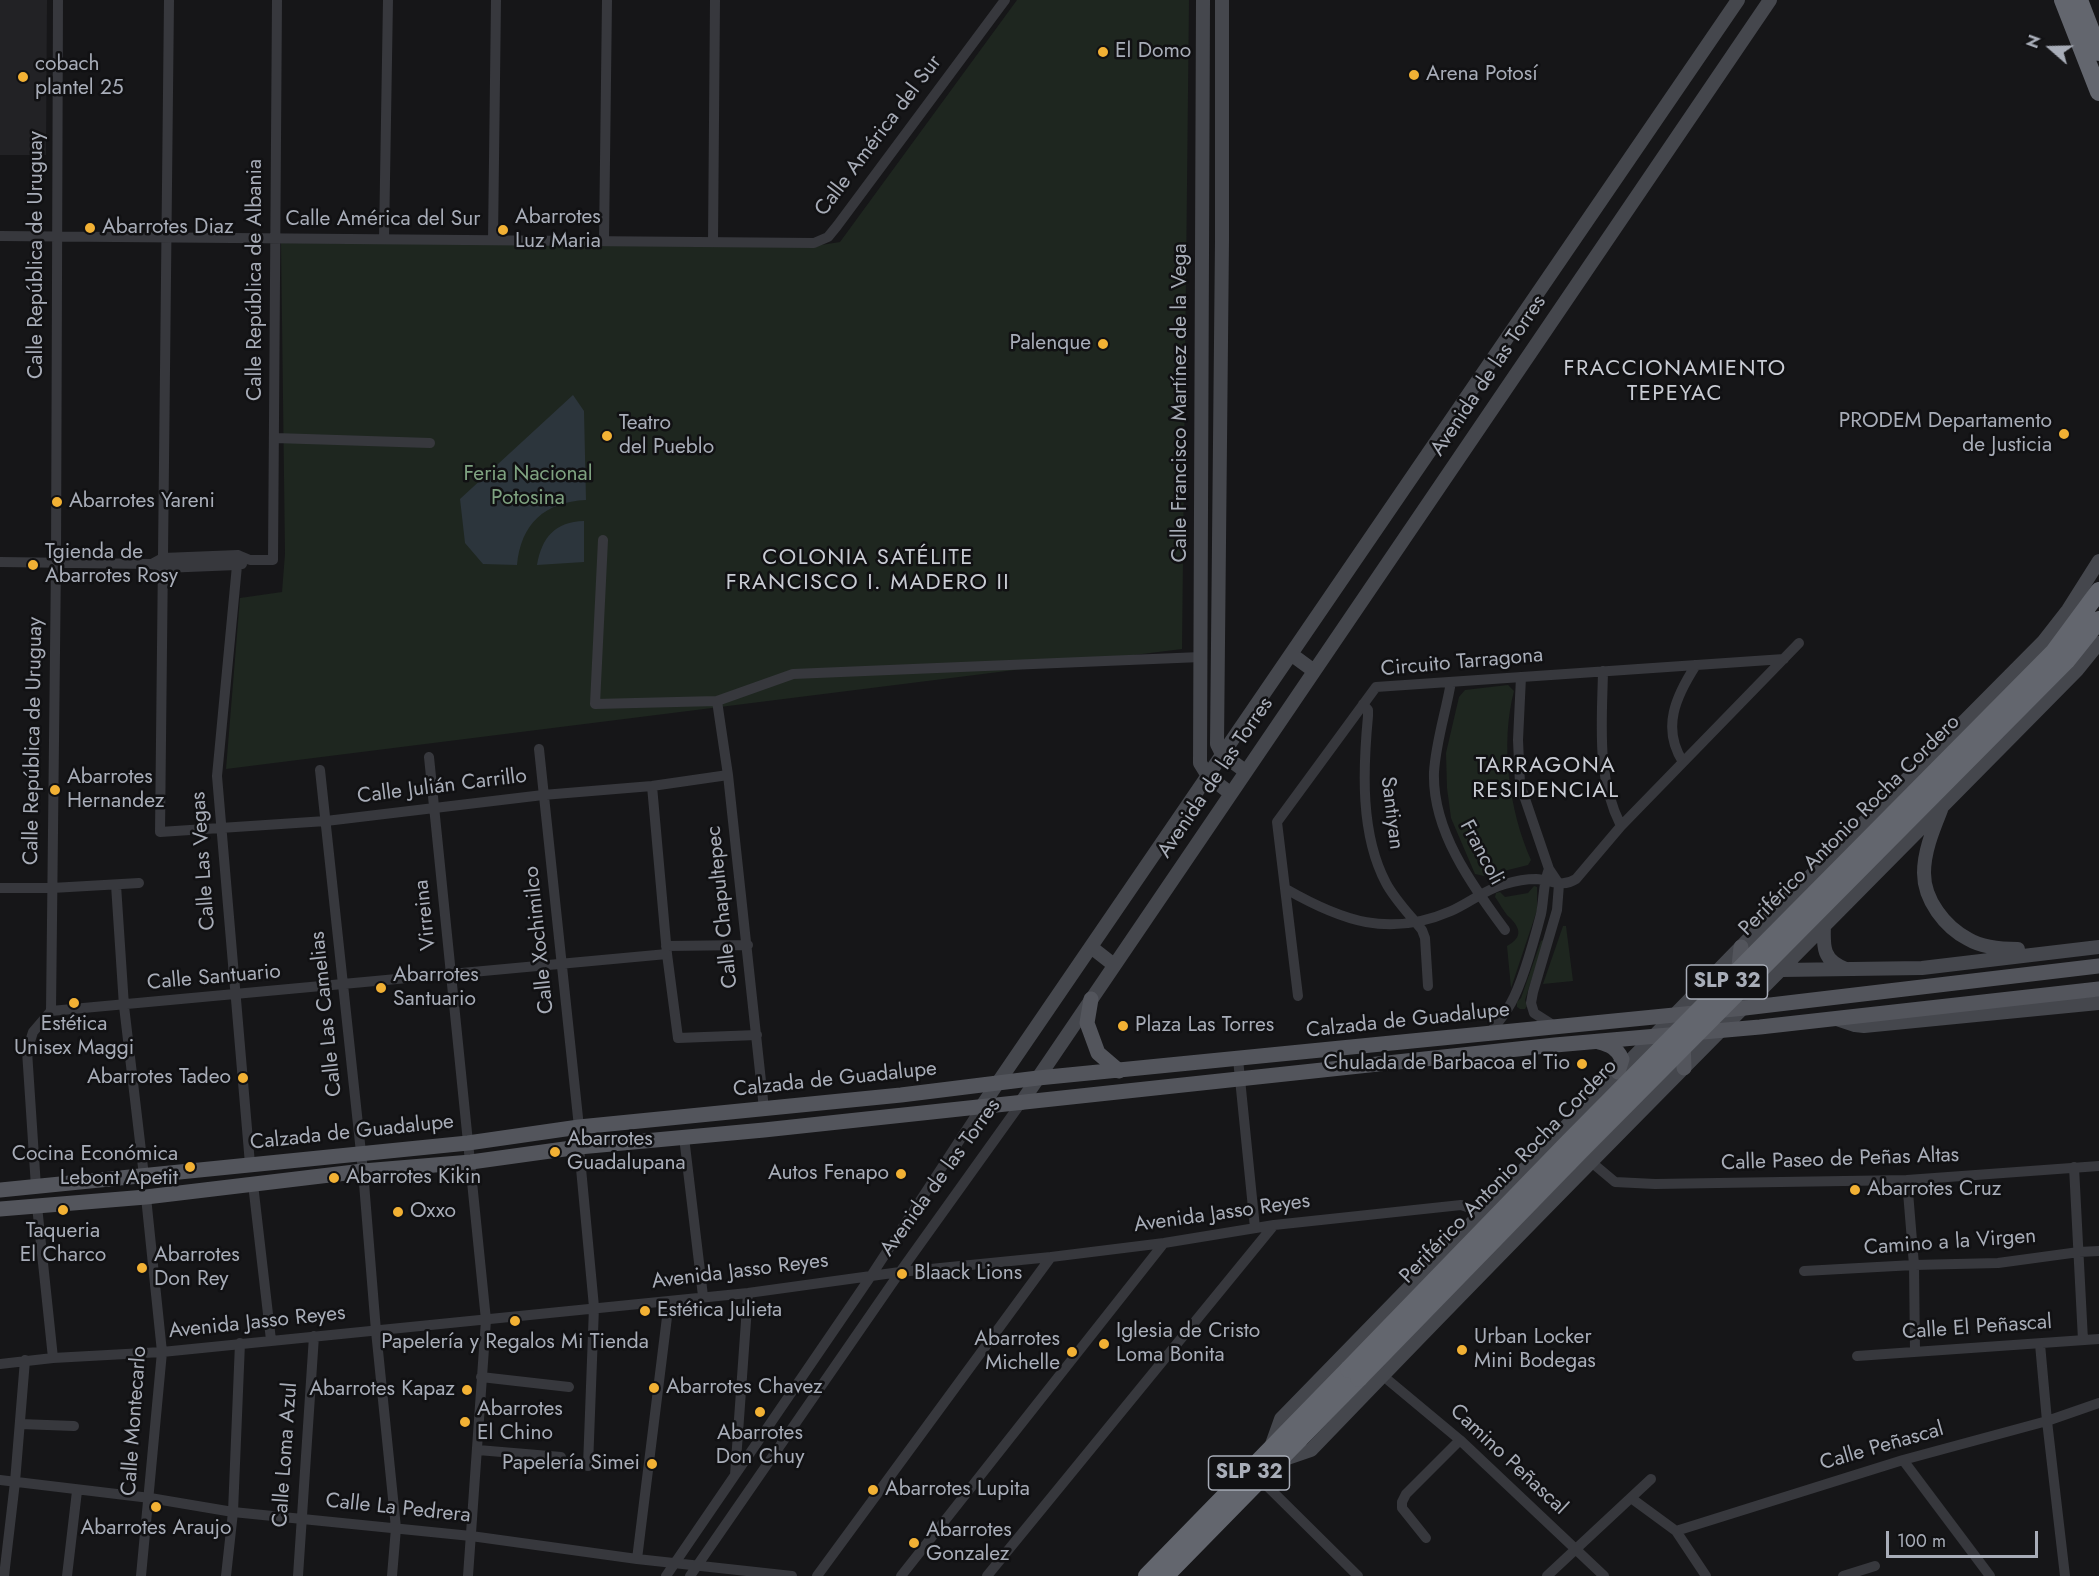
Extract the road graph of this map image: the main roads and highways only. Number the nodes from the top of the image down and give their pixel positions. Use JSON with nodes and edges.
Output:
{"nodes":[{"id":1,"x":1203,"y":0,"type":"edge"},
{"id":2,"x":1222,"y":0,"type":"edge"},
{"id":3,"x":1737,"y":0,"type":"edge"},
{"id":4,"x":1770,"y":0,"type":"edge"},
{"id":5,"x":2063,"y":0,"type":"edge"},
{"id":6,"x":2079,"y":0,"type":"edge"},
{"id":7,"x":2099,"y":52,"type":"edge"},
{"id":8,"x":2099,"y":92,"type":"edge"},
{"id":9,"x":2099,"y":561,"type":"edge"},
{"id":10,"x":2099,"y":591,"type":"edge"},
{"id":11,"x":2099,"y":620,"type":"edge"},
{"id":12,"x":2099,"y":643,"type":"edge"},
{"id":13,"x":1291,"y":654,"type":"junction"},
{"id":14,"x":1201,"y":657,"type":"junction"},
{"id":15,"x":1217,"y":657,"type":"junction"},
{"id":16,"x":1314,"y":671,"type":"junction"},
{"id":17,"x":1222,"y":754,"type":"junction"},
{"id":18,"x":1245,"y":771,"type":"junction"},
{"id":19,"x":1208,"y":776,"type":"junction"},
{"id":20,"x":1230,"y":793,"type":"junction"},
{"id":21,"x":1943,"y":805,"type":"junction"},
{"id":22,"x":1778,"y":909,"type":"junction"},
{"id":23,"x":1824,"y":926,"type":"junction"},
{"id":24,"x":1806,"y":944,"type":"junction"},
{"id":25,"x":1090,"y":947,"type":"junction"},
{"id":26,"x":1741,"y":947,"type":"junction"},
{"id":27,"x":2099,"y":947,"type":"edge"},
{"id":28,"x":2068,"y":950,"type":"junction"},
{"id":29,"x":1114,"y":965,"type":"junction"},
{"id":30,"x":2099,"y":966,"type":"edge"},
{"id":31,"x":1782,"y":969,"type":"junction"},
{"id":32,"x":1848,"y":969,"type":"junction"},
{"id":33,"x":2099,"y":989,"type":"edge"},
{"id":34,"x":1092,"y":999,"type":"junction"},
{"id":35,"x":2099,"y":1004,"type":"edge"},
{"id":36,"x":1745,"y":1008,"type":"junction"},
{"id":37,"x":1675,"y":1015,"type":"junction"},
{"id":38,"x":1835,"y":1018,"type":"junction"},
{"id":39,"x":1760,"y":1027,"type":"junction"},
{"id":40,"x":1721,"y":1031,"type":"junction"},
{"id":41,"x":1683,"y":1034,"type":"junction"},
{"id":42,"x":1654,"y":1036,"type":"junction"},
{"id":43,"x":1596,"y":1041,"type":"junction"},
{"id":44,"x":1684,"y":1068,"type":"junction"},
{"id":45,"x":1119,"y":1071,"type":"junction"},
{"id":46,"x":1618,"y":1072,"type":"junction"},
{"id":47,"x":1038,"y":1078,"type":"junction"},
{"id":48,"x":997,"y":1084,"type":"junction"},
{"id":49,"x":901,"y":1095,"type":"junction"},
{"id":50,"x":1021,"y":1103,"type":"junction"},
{"id":51,"x":982,"y":1106,"type":"junction"},
{"id":52,"x":1647,"y":1106,"type":"junction"},
{"id":53,"x":903,"y":1113,"type":"junction"},
{"id":54,"x":0,"y":1190,"type":"edge"},
{"id":55,"x":0,"y":1209,"type":"edge"},
{"id":56,"x":1354,"y":1374,"type":"junction"},
{"id":57,"x":1274,"y":1457,"type":"junction"},
{"id":58,"x":1147,"y":1576,"type":"edge"},
{"id":59,"x":1165,"y":1576,"type":"edge"}],
"edges":[{"from":1,"to":14,"type":"main road","name":"Calle Francisco Martínez de la Vega"},
{"from":2,"to":15,"type":"main road","name":"Calle Francisco Martínez de la Vega"},
{"from":3,"to":13,"type":"main road","name":"Avenida de las Torres"},
{"from":4,"to":16,"type":"main road","name":"Avenida de las Torres"},
{"from":5,"to":8,"type":"highway"},
{"from":6,"to":7,"type":"highway"},
{"from":9,"to":22,"type":"main road"},
{"from":10,"to":56,"type":"highway","name":"Periférico Antonio Rocha Cordero","number":"SLP 32","bridge":true},
{"from":11,"to":56,"type":"highway","name":"Periférico Antonio Rocha Cordero","number":"SLP 32","bridge":true},
{"from":12,"to":21,"type":"main road"},
{"from":13,"to":16,"type":"main road"},
{"from":13,"to":17,"type":"main road","name":"Avenida de las Torres"},
{"from":14,"to":15,"type":"main road"},
{"from":14,"to":19,"type":"main road","name":"Calle Francisco Martínez de la Vega"},
{"from":15,"to":17,"type":"main road","name":"Calle Francisco Martínez de la Vega"},
{"from":16,"to":18,"type":"main road","name":"Avenida de las Torres"},
{"from":17,"to":18,"type":"main road"},
{"from":17,"to":19,"type":"main road","name":"Avenida de las Torres"},
{"from":18,"to":20,"type":"main road","name":"Avenida de las Torres"},
{"from":19,"to":20,"type":"main road"},
{"from":19,"to":25,"type":"main road","name":"Avenida de las Torres"},
{"from":20,"to":29,"type":"main road","name":"Avenida de las Torres"},
{"from":21,"to":23,"type":"main road"},
{"from":21,"to":28,"type":"main road"},
{"from":22,"to":24,"type":"main road"},
{"from":22,"to":26,"type":"main road"},
{"from":23,"to":24,"type":"main road"},
{"from":23,"to":32,"type":"main road"},
{"from":24,"to":31,"type":"main road"},
{"from":25,"to":29,"type":"main road"},
{"from":25,"to":48,"type":"main road","name":"Avenida de las Torres"},
{"from":26,"to":36,"type":"main road"},
{"from":26,"to":37,"type":"main road"},
{"from":27,"to":28,"type":"main road"},
{"from":28,"to":32,"type":"main road"},
{"from":29,"to":34,"type":"main road","name":"Avenida de las Torres"},
{"from":30,"to":36,"type":"main road","name":"Calzada de Guadalupe"},
{"from":31,"to":32,"type":"main road"},
{"from":31,"to":36,"type":"main road"},
{"from":33,"to":38,"type":"main road","name":"Calzada de Guadalupe"},
{"from":34,"to":45,"type":"main road"},
{"from":34,"to":47,"type":"main road","name":"Avenida de las Torres"},
{"from":35,"to":38,"type":"main road"},
{"from":36,"to":37,"type":"main road","name":"Calzada de Guadalupe"},
{"from":36,"to":39,"type":"main road"},
{"from":36,"to":40,"type":"main road"},
{"from":37,"to":41,"type":"main road"},
{"from":37,"to":42,"type":"main road"},
{"from":37,"to":45,"type":"main road","name":"Calzada de Guadalupe"},
{"from":38,"to":39,"type":"main road","name":"Calzada de Guadalupe"},
{"from":39,"to":40,"type":"main road","name":"Calzada de Guadalupe"},
{"from":40,"to":41,"type":"main road","name":"Calzada de Guadalupe"},
{"from":40,"to":44,"type":"main road"},
{"from":41,"to":42,"type":"main road","name":"Calzada de Guadalupe"},
{"from":41,"to":44,"type":"main road"},
{"from":42,"to":43,"type":"main road","name":"Calzada de Guadalupe"},
{"from":42,"to":46,"type":"main road"},
{"from":43,"to":46,"type":"main road"},
{"from":43,"to":50,"type":"main road","name":"Calzada de Guadalupe"},
{"from":44,"to":52,"type":"main road"},
{"from":45,"to":47,"type":"main road","name":"Calzada de Guadalupe"},
{"from":46,"to":52,"type":"main road"},
{"from":46,"to":57,"type":"main road"},
{"from":47,"to":48,"type":"main road","name":"Calzada de Guadalupe"},
{"from":47,"to":50,"type":"main road","name":"Avenida de las Torres"},
{"from":48,"to":49,"type":"main road","name":"Calzada de Guadalupe"},
{"from":48,"to":51,"type":"main road","name":"Avenida de las Torres"},
{"from":49,"to":53,"type":"main road"},
{"from":49,"to":54,"type":"main road","name":"Calzada de Guadalupe"},
{"from":50,"to":51,"type":"main road","name":"Calzada de Guadalupe"},
{"from":51,"to":53,"type":"main road","name":"Calzada de Guadalupe"},
{"from":52,"to":57,"type":"main road"},
{"from":53,"to":55,"type":"main road","name":"Calzada de Guadalupe"},
{"from":56,"to":57,"type":"highway","number":"SLP 32"},
{"from":57,"to":58,"type":"highway","number":"SLP 32"},
{"from":57,"to":59,"type":"highway","number":"SLP 32"}]}
